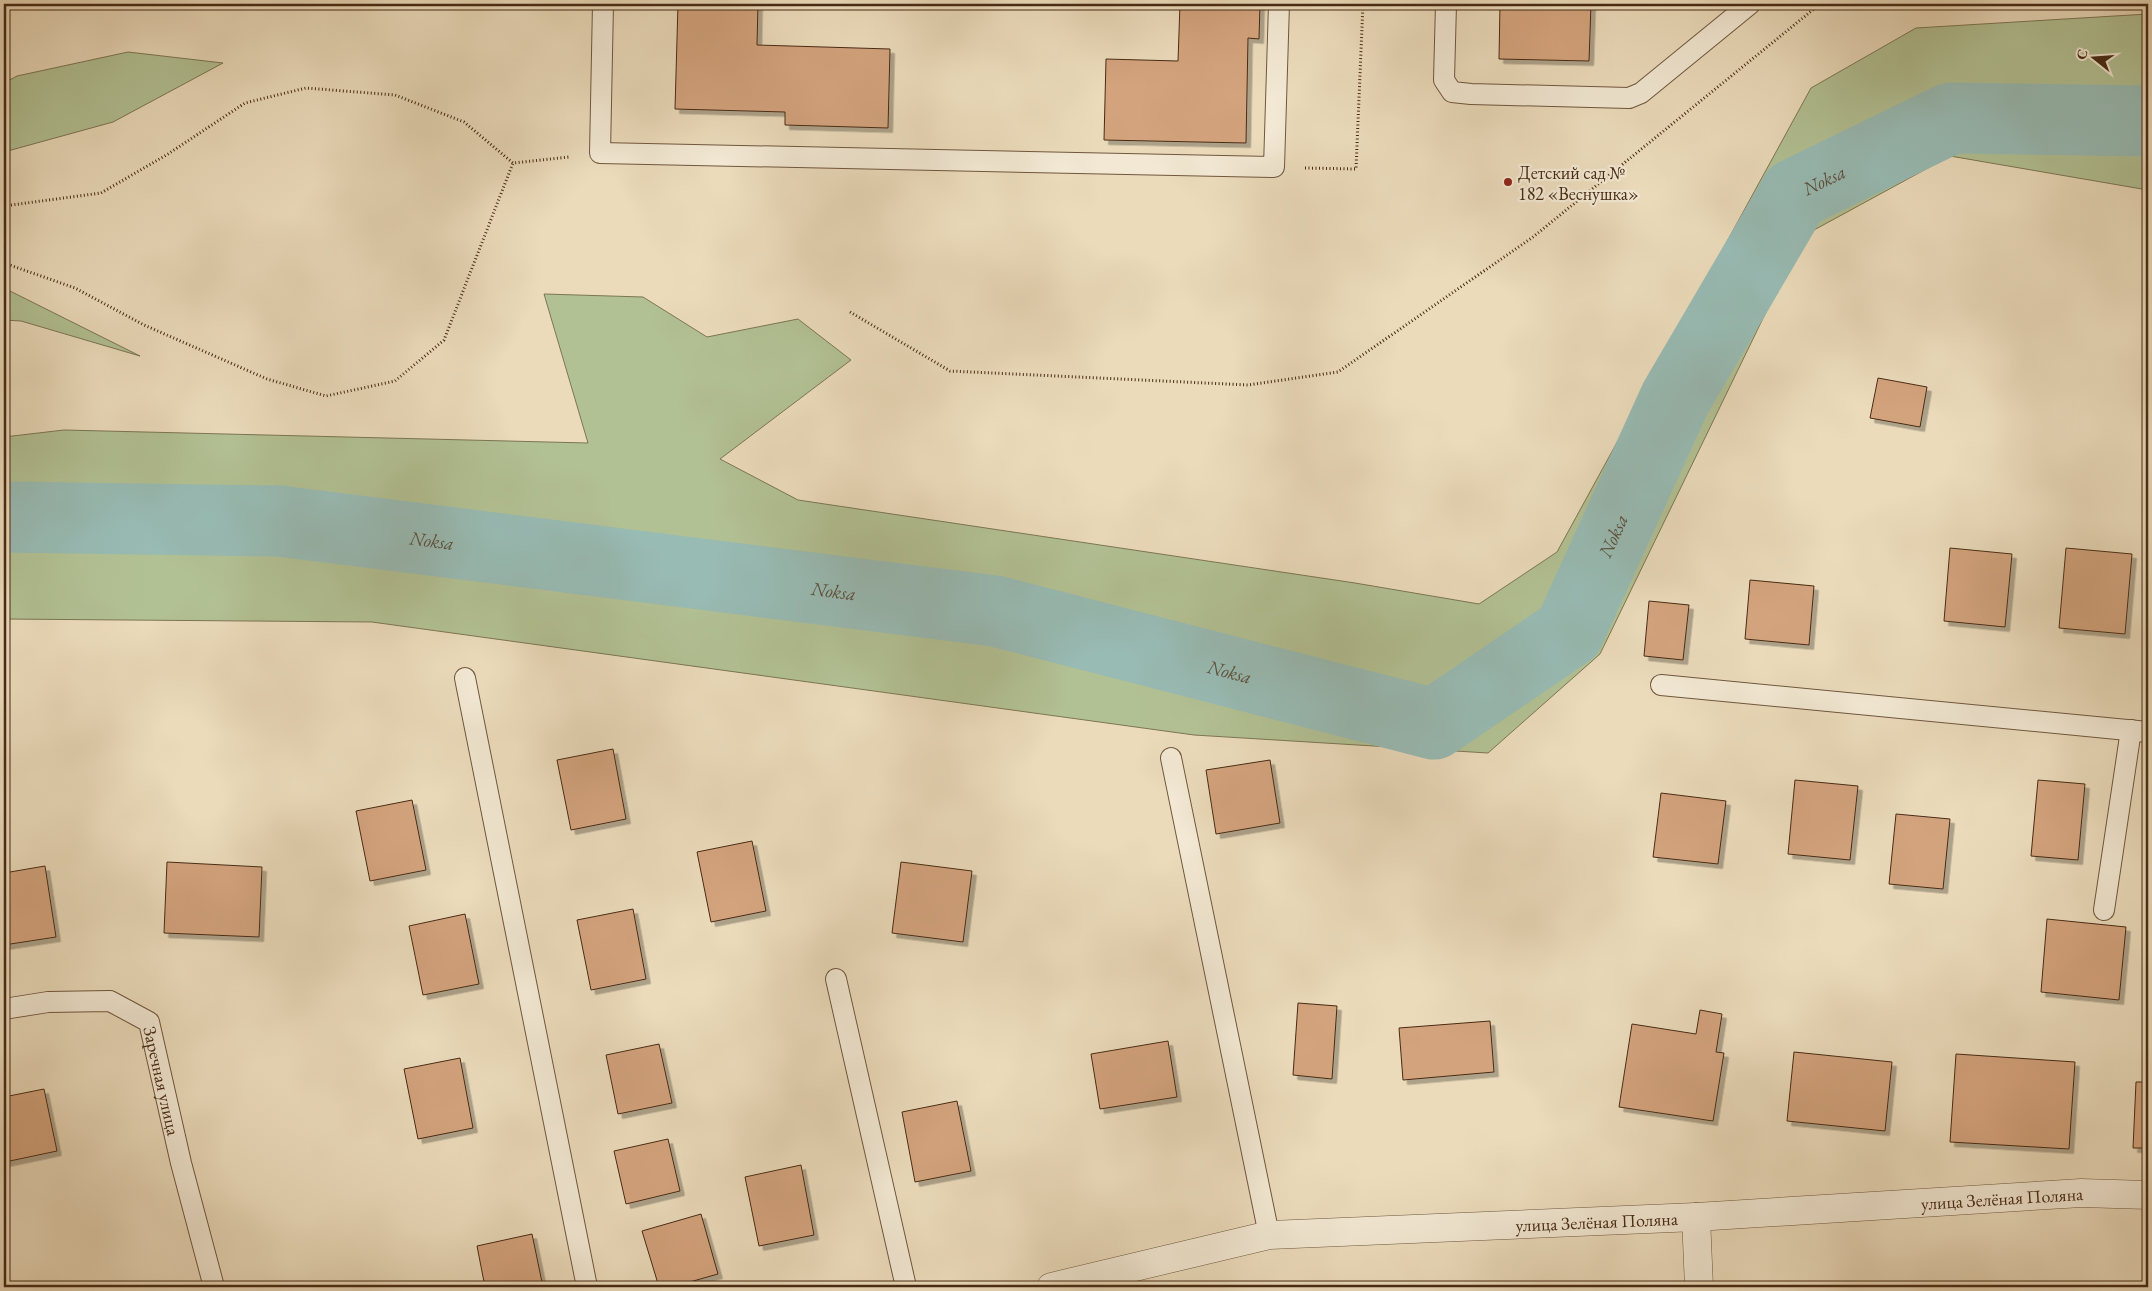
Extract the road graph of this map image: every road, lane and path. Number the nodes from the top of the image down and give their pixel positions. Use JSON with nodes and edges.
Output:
{"nodes":[{"id":1,"x":603,"y":4,"type":"edge"},
{"id":2,"x":1279,"y":4,"type":"edge"},
{"id":3,"x":1363,"y":4,"type":"edge"},
{"id":4,"x":1446,"y":4,"type":"edge"},
{"id":5,"x":1750,"y":4,"type":"edge"},
{"id":6,"x":1820,"y":4,"type":"edge"},
{"id":7,"x":600,"y":153,"type":"junction"},
{"id":8,"x":513,"y":163,"type":"junction"},
{"id":9,"x":1274,"y":167,"type":"junction"},
{"id":10,"x":4,"y":206,"type":"edge"},
{"id":11,"x":4,"y":263,"type":"edge"},
{"id":12,"x":850,"y":312,"type":"dead end"},
{"id":13,"x":465,"y":678,"type":"dead end"},
{"id":14,"x":1661,"y":685,"type":"dead end"},
{"id":15,"x":2140,"y":731,"type":"edge"},
{"id":16,"x":1172,"y":758,"type":"dead end"},
{"id":17,"x":2104,"y":910,"type":"dead end"},
{"id":18,"x":836,"y":979,"type":"dead end"},
{"id":19,"x":4,"y":1008,"type":"edge"},
{"id":20,"x":2148,"y":1195,"type":"edge"},
{"id":21,"x":1696,"y":1217,"type":"junction"},
{"id":22,"x":1269,"y":1235,"type":"junction"},
{"id":23,"x":214,"y":1287,"type":"edge"},
{"id":24,"x":588,"y":1287,"type":"edge"},
{"id":25,"x":906,"y":1287,"type":"edge"},
{"id":26,"x":1052,"y":1287,"type":"edge"},
{"id":27,"x":1699,"y":1287,"type":"edge"}],
"edges":[{"from":1,"to":7,"type":"lane"},
{"from":2,"to":9,"type":"lane"},
{"from":3,"to":9,"type":"path"},
{"from":4,"to":5,"type":"lane"},
{"from":6,"to":12,"type":"path"},
{"from":7,"to":8,"type":"path"},
{"from":7,"to":9,"type":"lane"},
{"from":8,"to":10,"type":"path"},
{"from":8,"to":11,"type":"path"},
{"from":13,"to":24,"type":"lane"},
{"from":14,"to":15,"type":"lane"},
{"from":15,"to":17,"type":"lane"},
{"from":16,"to":22,"type":"lane"},
{"from":18,"to":25,"type":"lane"},
{"from":19,"to":23,"type":"lane","name":"Заречная улица"},
{"from":20,"to":21,"type":"street","name":"улица Зелёная Поляна"},
{"from":21,"to":22,"type":"street","name":"улица Зелёная Поляна"},
{"from":21,"to":27,"type":"street"},
{"from":22,"to":26,"type":"street","name":"улица Зелёная Поляна"}]}
